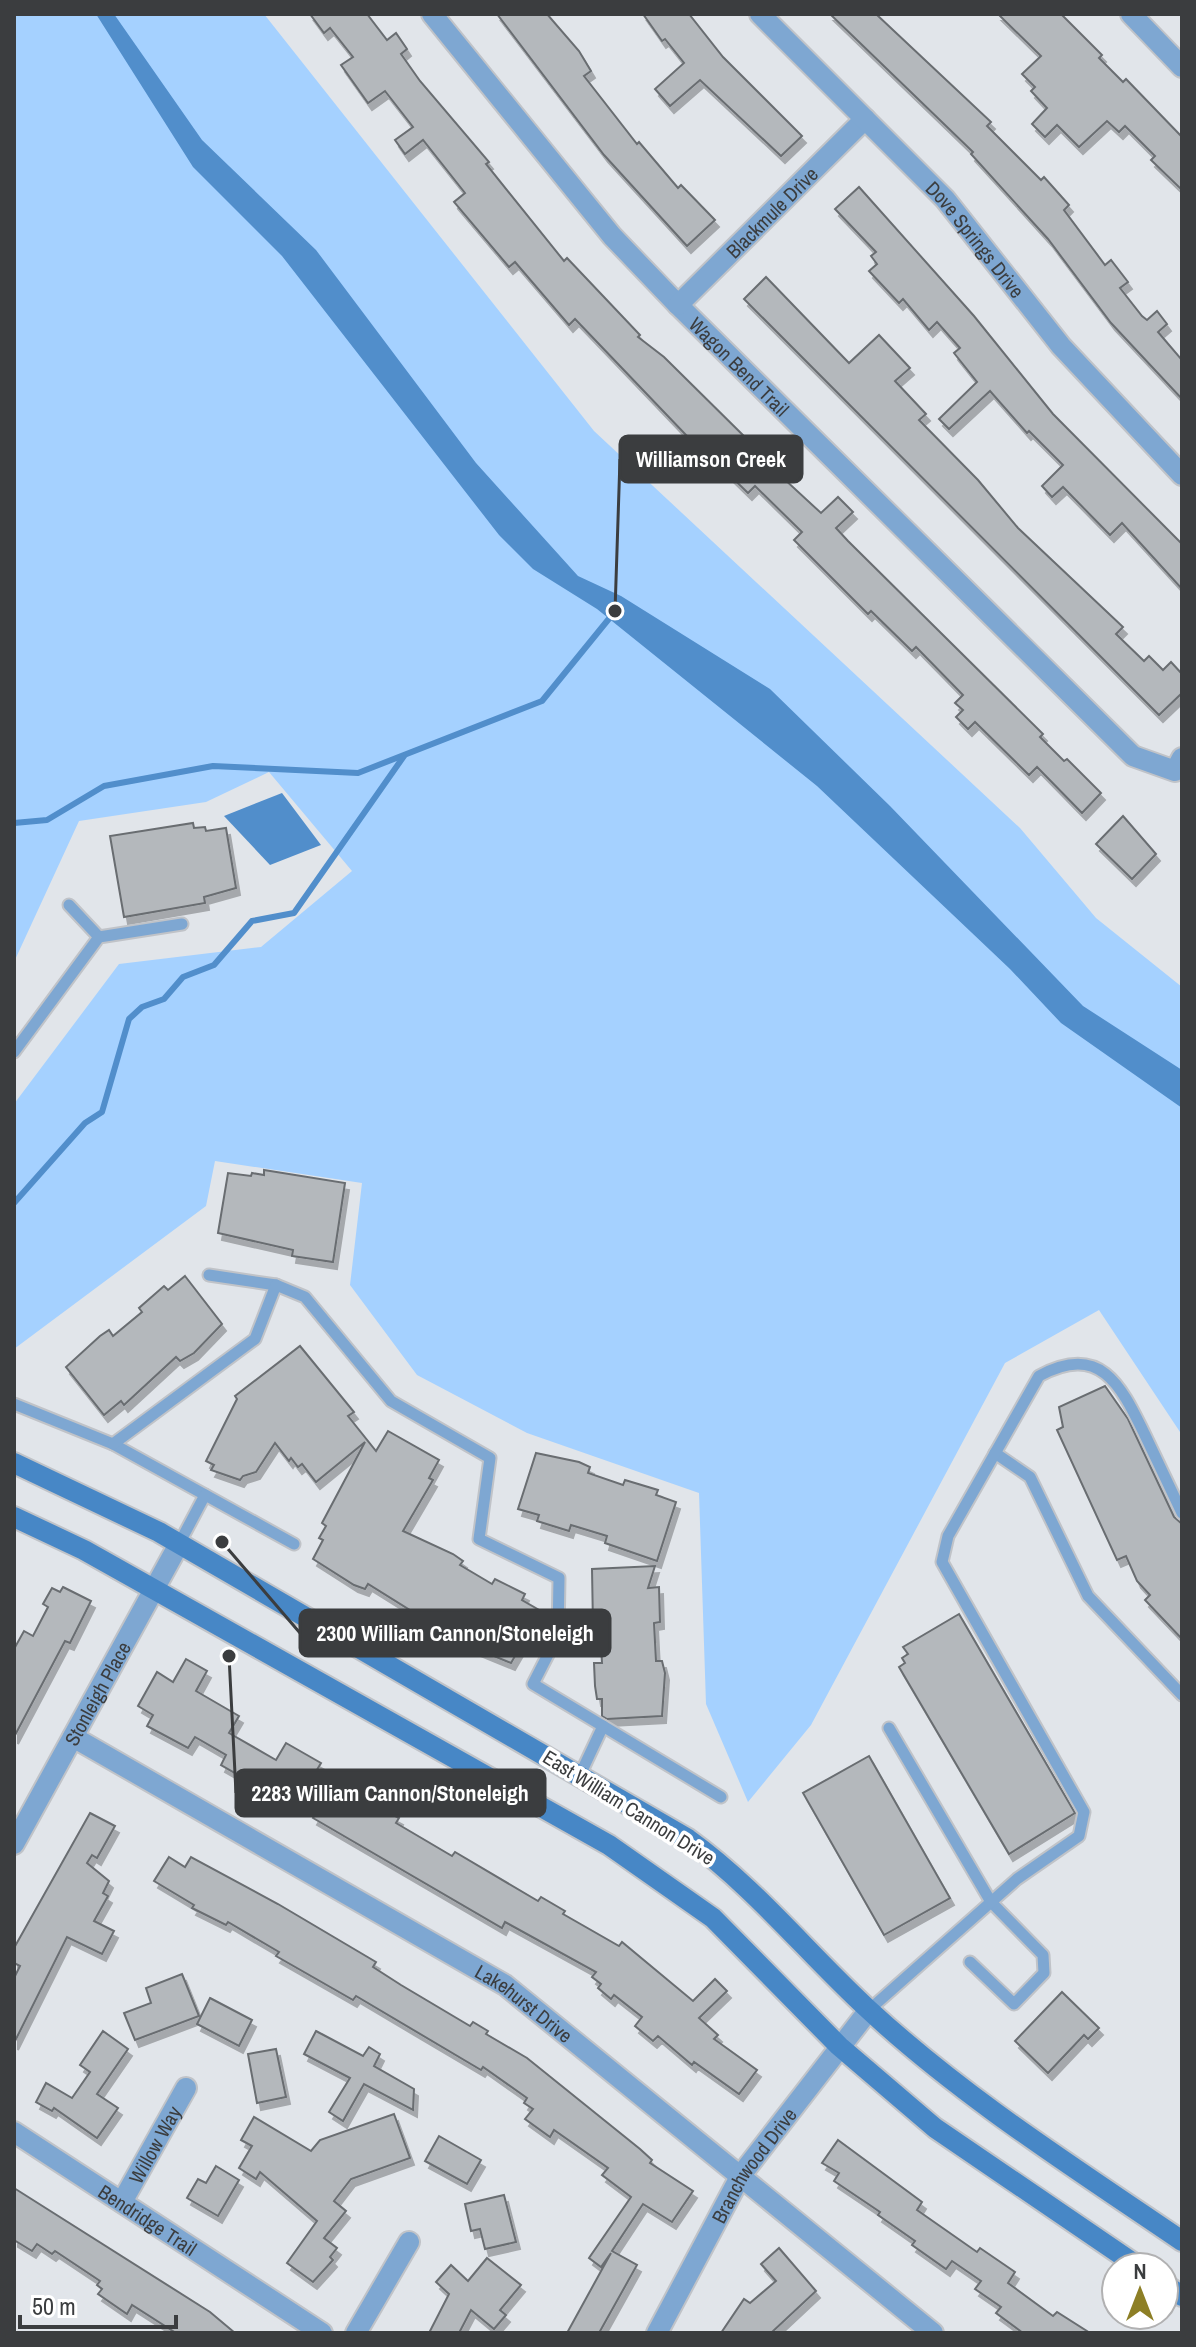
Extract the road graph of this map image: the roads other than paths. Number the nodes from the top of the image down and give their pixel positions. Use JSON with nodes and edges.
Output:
{"nodes":[{"id":1,"x":432,"y":14,"type":"edge"},
{"id":2,"x":760,"y":14,"type":"edge"},
{"id":3,"x":1131,"y":14,"type":"edge"},
{"id":4,"x":1182,"y":67,"type":"edge"},
{"id":5,"x":865,"y":119,"type":"junction"},
{"id":6,"x":678,"y":305,"type":"junction"},
{"id":7,"x":1182,"y":475,"type":"edge"},
{"id":8,"x":1182,"y":758,"type":"edge"},
{"id":9,"x":69,"y":905,"type":"dead end"},
{"id":10,"x":182,"y":924,"type":"dead end"},
{"id":11,"x":99,"y":937,"type":"junction"},
{"id":12,"x":14,"y":1052,"type":"edge"},
{"id":13,"x":209,"y":1275,"type":"dead end"},
{"id":14,"x":276,"y":1285,"type":"junction"},
{"id":15,"x":14,"y":1404,"type":"edge"},
{"id":16,"x":113,"y":1444,"type":"junction"},
{"id":17,"x":995,"y":1453,"type":"junction"},
{"id":18,"x":14,"y":1463,"type":"edge"},
{"id":19,"x":205,"y":1495,"type":"junction"},
{"id":20,"x":1182,"y":1513,"type":"edge"},
{"id":21,"x":14,"y":1517,"type":"edge"},
{"id":22,"x":179,"y":1544,"type":"junction"},
{"id":23,"x":294,"y":1544,"type":"dead end"},
{"id":24,"x":153,"y":1590,"type":"junction"},
{"id":25,"x":1182,"y":1695,"type":"edge"},
{"id":26,"x":603,"y":1726,"type":"junction"},
{"id":27,"x":889,"y":1728,"type":"dead end"},
{"id":28,"x":73,"y":1737,"type":"junction"},
{"id":29,"x":580,"y":1775,"type":"junction"},
{"id":30,"x":721,"y":1797,"type":"dead end"},
{"id":31,"x":14,"y":1844,"type":"edge"},
{"id":32,"x":991,"y":1902,"type":"junction"},
{"id":33,"x":970,"y":1962,"type":"dead end"},
{"id":34,"x":869,"y":2010,"type":"junction"},
{"id":35,"x":839,"y":2046,"type":"junction"},
{"id":36,"x":186,"y":2088,"type":"dead end"},
{"id":37,"x":14,"y":2132,"type":"edge"},
{"id":38,"x":741,"y":2175,"type":"junction"},
{"id":39,"x":122,"y":2202,"type":"junction"},
{"id":40,"x":1182,"y":2241,"type":"edge"},
{"id":41,"x":409,"y":2242,"type":"dead end"},
{"id":42,"x":1116,"y":2251,"type":"edge"},
{"id":43,"x":322,"y":2333,"type":"edge"},
{"id":44,"x":356,"y":2333,"type":"edge"},
{"id":45,"x":657,"y":2333,"type":"edge"},
{"id":46,"x":933,"y":2333,"type":"edge"}],
"edges":[{"from":1,"to":6,"type":"street","name":"Wagon Bend Trail"},
{"from":2,"to":5,"type":"street","name":"Dove Springs Drive"},
{"from":3,"to":4,"type":"street"},
{"from":5,"to":6,"type":"street","name":"Blackmule Drive"},
{"from":5,"to":7,"type":"street","name":"Dove Springs Drive"},
{"from":6,"to":8,"type":"street","name":"Wagon Bend Trail"},
{"from":9,"to":11,"type":"lane"},
{"from":10,"to":11,"type":"lane"},
{"from":11,"to":12,"type":"lane"},
{"from":13,"to":14,"type":"lane"},
{"from":14,"to":16,"type":"lane"},
{"from":14,"to":26,"type":"lane"},
{"from":15,"to":16,"type":"lane"},
{"from":16,"to":19,"type":"lane"},
{"from":17,"to":20,"type":"lane"},
{"from":17,"to":25,"type":"lane"},
{"from":17,"to":32,"type":"lane"},
{"from":18,"to":22,"type":"main road","name":"East William Cannon Drive"},
{"from":19,"to":22,"type":"lane"},
{"from":19,"to":23,"type":"lane"},
{"from":21,"to":24,"type":"main road"},
{"from":22,"to":24,"type":"street","name":"Stonleigh Place"},
{"from":22,"to":29,"type":"main road","name":"East William Cannon Drive"},
{"from":24,"to":28,"type":"street","name":"Stonleigh Place"},
{"from":24,"to":35,"type":"main road"},
{"from":26,"to":29,"type":"lane"},
{"from":26,"to":30,"type":"lane"},
{"from":27,"to":32,"type":"lane"},
{"from":28,"to":31,"type":"street","name":"Stonleigh Place"},
{"from":28,"to":38,"type":"street","name":"Lakehurst Drive"},
{"from":29,"to":34,"type":"main road","name":"East William Cannon Drive"},
{"from":32,"to":33,"type":"lane"},
{"from":32,"to":34,"type":"lane"},
{"from":34,"to":35,"type":"street","name":"Branchwood Drive"},
{"from":34,"to":40,"type":"main road","name":"East William Cannon Drive"},
{"from":35,"to":38,"type":"street","name":"Branchwood Drive"},
{"from":35,"to":42,"type":"main road"},
{"from":36,"to":39,"type":"street","name":"Willow Way"},
{"from":37,"to":39,"type":"street","name":"Bendridge Trail"},
{"from":38,"to":45,"type":"street","name":"Branchwood Drive"},
{"from":38,"to":46,"type":"street","name":"Lakehurst Drive"},
{"from":39,"to":43,"type":"street","name":"Bendridge Trail"},
{"from":41,"to":44,"type":"street"}]}
